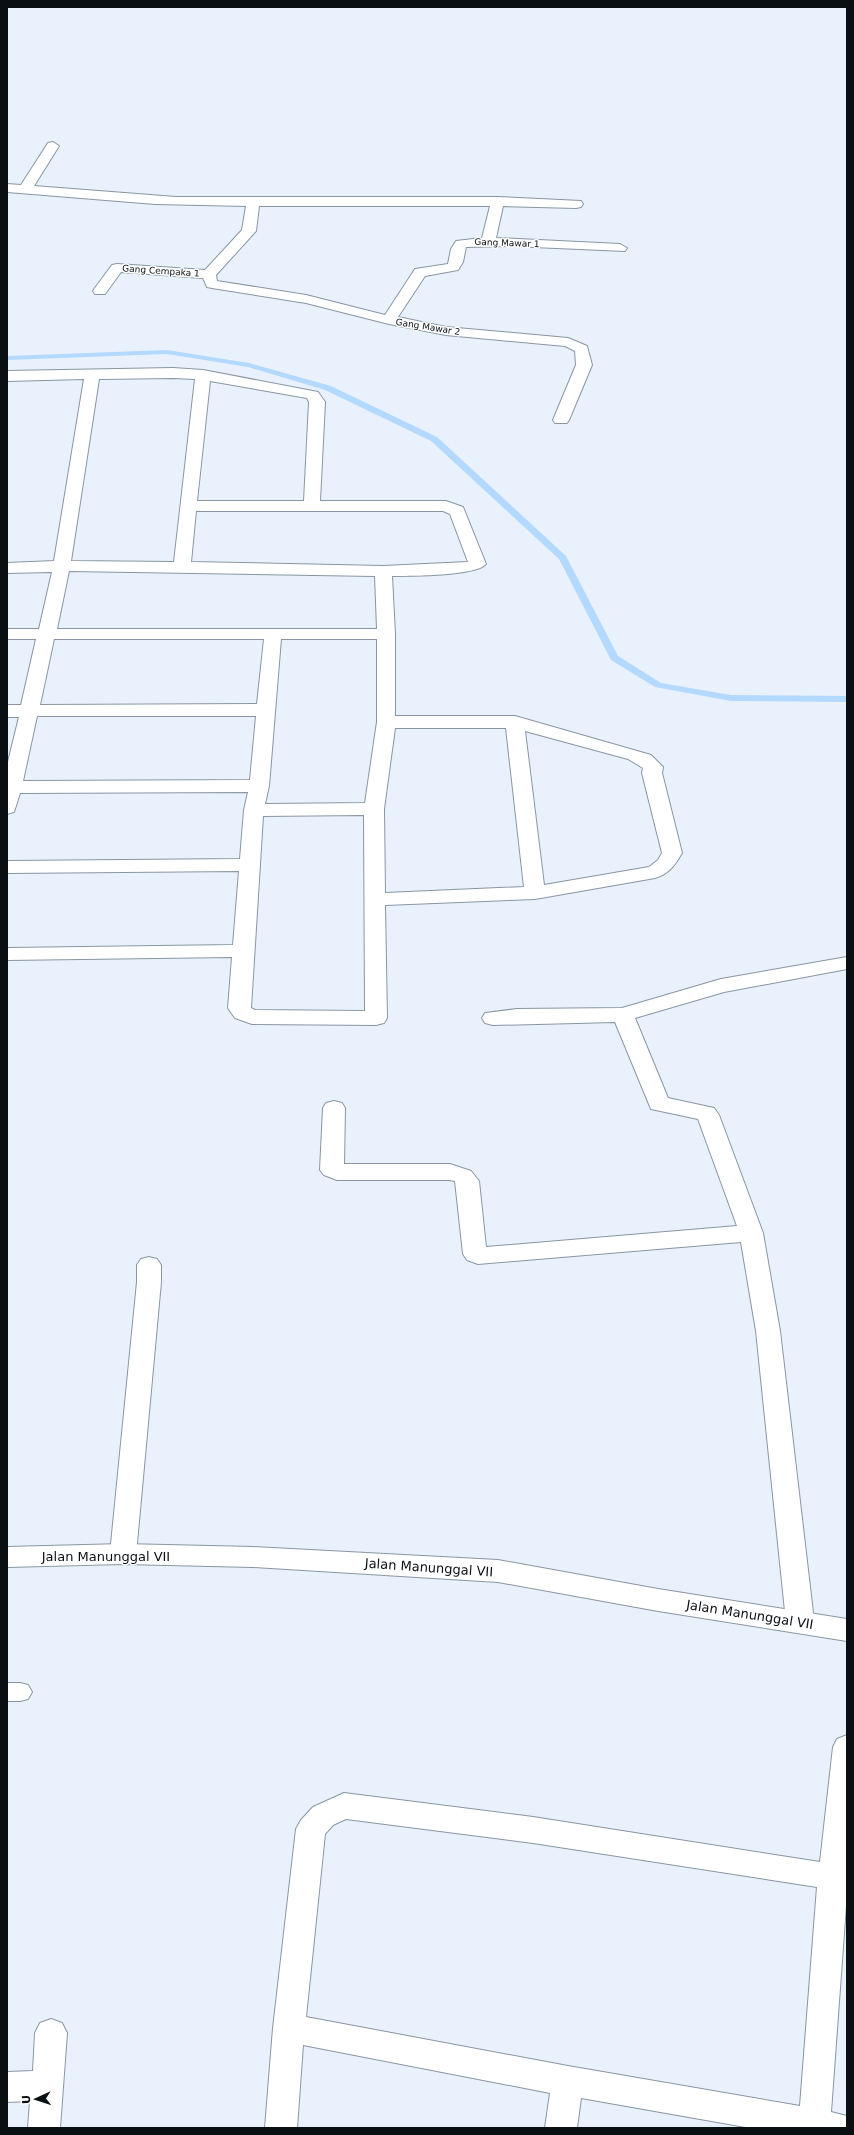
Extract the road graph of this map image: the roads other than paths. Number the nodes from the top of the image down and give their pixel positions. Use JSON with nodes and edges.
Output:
{"nodes":[{"id":1,"x":53,"y":146,"type":"dead end"},
{"id":2,"x":7,"y":188,"type":"edge"},
{"id":3,"x":25,"y":189,"type":"junction"},
{"id":4,"x":498,"y":201,"type":"junction"},
{"id":5,"x":253,"y":202,"type":"junction"},
{"id":6,"x":576,"y":204,"type":"dead end"},
{"id":7,"x":488,"y":241,"type":"junction"},
{"id":8,"x":620,"y":248,"type":"dead end"},
{"id":9,"x":209,"y":274,"type":"junction"},
{"id":10,"x":100,"y":291,"type":"dead end"},
{"id":11,"x":389,"y":320,"type":"junction"},
{"id":12,"x":203,"y":375,"type":"junction"},
{"id":13,"x":7,"y":376,"type":"edge"},
{"id":14,"x":92,"y":376,"type":"junction"},
{"id":15,"x":561,"y":420,"type":"dead end"},
{"id":16,"x":189,"y":506,"type":"junction"},
{"id":17,"x":312,"y":506,"type":"junction"},
{"id":18,"x":62,"y":566,"type":"junction"},
{"id":19,"x":182,"y":566,"type":"junction"},
{"id":20,"x":7,"y":568,"type":"edge"},
{"id":21,"x":383,"y":571,"type":"junction"},
{"id":22,"x":7,"y":634,"type":"edge"},
{"id":23,"x":45,"y":634,"type":"junction"},
{"id":24,"x":386,"y":634,"type":"junction"},
{"id":25,"x":273,"y":635,"type":"junction"},
{"id":26,"x":266,"y":710,"type":"junction"},
{"id":27,"x":7,"y":711,"type":"edge"},
{"id":28,"x":30,"y":711,"type":"junction"},
{"id":29,"x":386,"y":722,"type":"junction"},
{"id":30,"x":515,"y":722,"type":"junction"},
{"id":31,"x":259,"y":786,"type":"junction"},
{"id":32,"x":12,"y":787,"type":"junction"},
{"id":33,"x":7,"y":808,"type":"edge"},
{"id":34,"x":374,"y":809,"type":"junction"},
{"id":35,"x":254,"y":810,"type":"junction"},
{"id":36,"x":251,"y":865,"type":"junction"},
{"id":37,"x":7,"y":867,"type":"edge"},
{"id":38,"x":535,"y":893,"type":"junction"},
{"id":39,"x":376,"y":899,"type":"junction"},
{"id":40,"x":243,"y":951,"type":"junction"},
{"id":41,"x":7,"y":954,"type":"edge"},
{"id":42,"x":847,"y":963,"type":"edge"},
{"id":43,"x":623,"y":1015,"type":"junction"},
{"id":44,"x":517,"y":1016,"type":"dead end"},
{"id":45,"x":334,"y":1108,"type":"dead end"},
{"id":46,"x":751,"y":1233,"type":"junction"},
{"id":47,"x":149,"y":1265,"type":"dead end"},
{"id":48,"x":122,"y":1554,"type":"junction"},
{"id":49,"x":7,"y":1557,"type":"edge"},
{"id":50,"x":800,"y":1622,"type":"junction"},
{"id":51,"x":847,"y":1630,"type":"edge"},
{"id":52,"x":847,"y":1747,"type":"edge"},
{"id":53,"x":840,"y":1878,"type":"edge"},
{"id":54,"x":289,"y":2028,"type":"junction"},
{"id":55,"x":51,"y":2033,"type":"dead end"},
{"id":56,"x":568,"y":2081,"type":"junction"},
{"id":57,"x":48,"y":2086,"type":"junction"},
{"id":58,"x":7,"y":2087,"type":"edge"},
{"id":59,"x":822,"y":2127,"type":"edge"},
{"id":60,"x":44,"y":2128,"type":"edge"},
{"id":61,"x":281,"y":2128,"type":"edge"},
{"id":62,"x":561,"y":2128,"type":"edge"}],
"edges":[{"from":1,"to":3,"type":"street"},
{"from":2,"to":3,"type":"street"},
{"from":3,"to":5,"type":"street"},
{"from":4,"to":5,"type":"street"},
{"from":4,"to":6,"type":"street"},
{"from":4,"to":7,"type":"street"},
{"from":5,"to":9,"type":"street"},
{"from":7,"to":8,"type":"street","name":"Gang Mawar 1"},
{"from":7,"to":11,"type":"street","name":"Gang Mawar 1"},
{"from":9,"to":10,"type":"street","name":"Gang Cempaka 1"},
{"from":9,"to":11,"type":"street","name":"Gang Mawar 2"},
{"from":11,"to":15,"type":"street","name":"Gang Mawar 2"},
{"from":12,"to":14,"type":"street"},
{"from":12,"to":16,"type":"street"},
{"from":12,"to":17,"type":"street"},
{"from":13,"to":14,"type":"street"},
{"from":14,"to":18,"type":"street"},
{"from":16,"to":17,"type":"street"},
{"from":16,"to":19,"type":"street"},
{"from":17,"to":21,"type":"street"},
{"from":18,"to":19,"type":"street"},
{"from":18,"to":20,"type":"street"},
{"from":18,"to":23,"type":"street"},
{"from":19,"to":21,"type":"street"},
{"from":21,"to":24,"type":"street"},
{"from":22,"to":23,"type":"street"},
{"from":23,"to":25,"type":"street"},
{"from":23,"to":28,"type":"street"},
{"from":24,"to":25,"type":"street"},
{"from":24,"to":29,"type":"street"},
{"from":25,"to":26,"type":"street"},
{"from":26,"to":28,"type":"street"},
{"from":26,"to":31,"type":"street"},
{"from":27,"to":28,"type":"street"},
{"from":28,"to":32,"type":"street"},
{"from":29,"to":30,"type":"street"},
{"from":29,"to":34,"type":"street"},
{"from":30,"to":38,"type":"street"},
{"from":30,"to":38,"type":"street"},
{"from":31,"to":32,"type":"street"},
{"from":31,"to":35,"type":"street"},
{"from":32,"to":33,"type":"street"},
{"from":34,"to":35,"type":"street"},
{"from":34,"to":39,"type":"street"},
{"from":35,"to":36,"type":"street"},
{"from":36,"to":37,"type":"street"},
{"from":36,"to":40,"type":"street"},
{"from":38,"to":39,"type":"street"},
{"from":39,"to":40,"type":"street"},
{"from":40,"to":41,"type":"street"},
{"from":42,"to":43,"type":"street"},
{"from":43,"to":44,"type":"street"},
{"from":43,"to":46,"type":"street"},
{"from":45,"to":46,"type":"street"},
{"from":46,"to":50,"type":"street"},
{"from":47,"to":48,"type":"street"},
{"from":48,"to":49,"type":"street","name":"Jalan Manunggal VII"},
{"from":48,"to":50,"type":"street","name":"Jalan Manunggal VII"},
{"from":50,"to":51,"type":"street","name":"Jalan Manunggal VII"},
{"from":52,"to":53,"type":"street"},
{"from":53,"to":54,"type":"street"},
{"from":53,"to":59,"type":"street"},
{"from":54,"to":56,"type":"street"},
{"from":54,"to":61,"type":"street"},
{"from":55,"to":57,"type":"street"},
{"from":56,"to":59,"type":"street"},
{"from":56,"to":62,"type":"street"},
{"from":57,"to":58,"type":"street"},
{"from":57,"to":60,"type":"street"}]}
